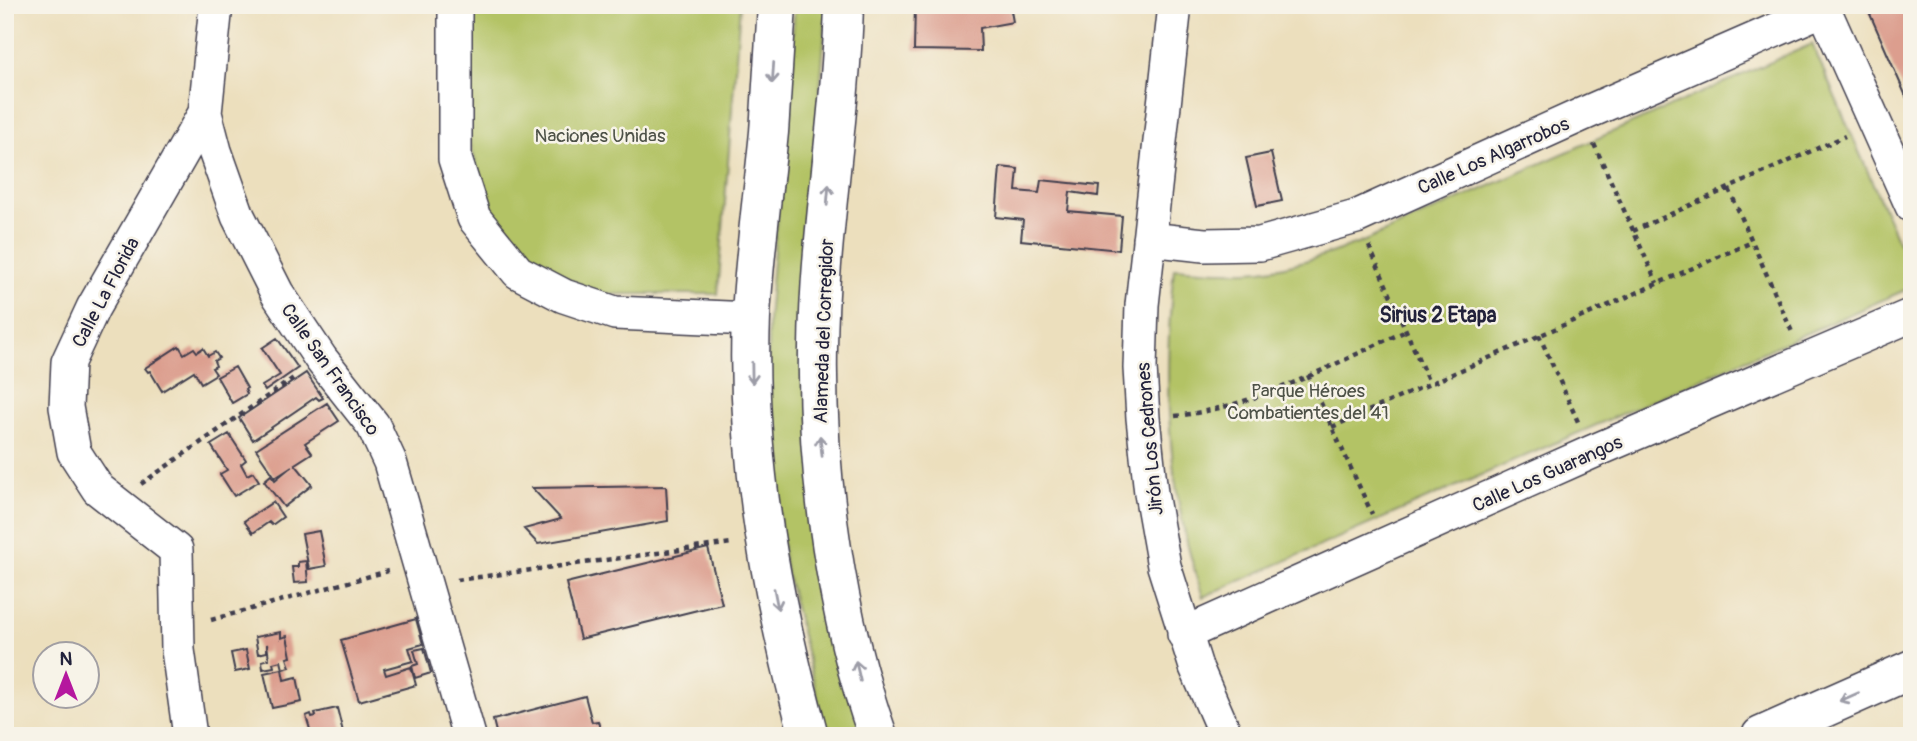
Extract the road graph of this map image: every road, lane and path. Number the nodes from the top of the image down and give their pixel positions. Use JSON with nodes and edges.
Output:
{"nodes":[{"id":1,"x":216,"y":5,"type":"edge"},
{"id":2,"x":455,"y":5,"type":"edge"},
{"id":3,"x":777,"y":5,"type":"edge"},
{"id":4,"x":844,"y":5,"type":"edge"},
{"id":5,"x":1175,"y":5,"type":"edge"},
{"id":6,"x":1823,"y":7,"type":"edge"},
{"id":7,"x":205,"y":113,"type":"junction"},
{"id":8,"x":1581,"y":115,"type":"junction"},
{"id":9,"x":1874,"y":123,"type":"junction"},
{"id":10,"x":1729,"y":188,"type":"junction"},
{"id":11,"x":1912,"y":206,"type":"edge"},
{"id":12,"x":1356,"y":217,"type":"junction"},
{"id":13,"x":1633,"y":232,"type":"junction"},
{"id":14,"x":1149,"y":239,"type":"junction"},
{"id":15,"x":1752,"y":242,"type":"junction"},
{"id":16,"x":1657,"y":284,"type":"junction"},
{"id":17,"x":1912,"y":315,"type":"edge"},
{"id":18,"x":751,"y":319,"type":"junction"},
{"id":19,"x":1406,"y":331,"type":"junction"},
{"id":20,"x":1539,"y":335,"type":"junction"},
{"id":21,"x":321,"y":359,"type":"junction"},
{"id":22,"x":1805,"y":361,"type":"junction"},
{"id":23,"x":1308,"y":375,"type":"junction"},
{"id":24,"x":1429,"y":383,"type":"junction"},
{"id":25,"x":1143,"y":418,"type":"junction"},
{"id":26,"x":1332,"y":427,"type":"junction"},
{"id":27,"x":1592,"y":452,"type":"junction"},
{"id":28,"x":114,"y":502,"type":"junction"},
{"id":29,"x":765,"y":540,"type":"junction"},
{"id":30,"x":1386,"y":545,"type":"junction"},
{"id":31,"x":422,"y":573,"type":"junction"},
{"id":32,"x":177,"y":630,"type":"junction"},
{"id":33,"x":1184,"y":634,"type":"junction"},
{"id":34,"x":1912,"y":669,"type":"edge"},
{"id":35,"x":190,"y":736,"type":"edge"},
{"id":36,"x":469,"y":736,"type":"edge"},
{"id":37,"x":809,"y":736,"type":"edge"},
{"id":38,"x":878,"y":736,"type":"edge"},
{"id":39,"x":1226,"y":736,"type":"edge"},
{"id":40,"x":1761,"y":736,"type":"edge"}],
"edges":[{"from":1,"to":7,"type":"street","name":"Calle San Francisco"},
{"from":2,"to":18,"type":"street"},
{"from":3,"to":18,"type":"main road","one_way":true},
{"from":38,"to":4,"type":"main road","name":"Alameda del Corregidor","one_way":true},
{"from":5,"to":14,"type":"street","name":"Jirón Los Cedrones"},
{"from":6,"to":8,"type":"street","name":"Calle Los Algarrobos"},
{"from":6,"to":9,"type":"street"},
{"from":7,"to":21,"type":"street","name":"Calle San Francisco"},
{"from":7,"to":28,"type":"street","name":"Calle La Florida"},
{"from":8,"to":12,"type":"street","name":"Calle Los Algarrobos"},
{"from":8,"to":13,"type":"path"},
{"from":9,"to":10,"type":"path"},
{"from":9,"to":11,"type":"street"},
{"from":10,"to":13,"type":"path"},
{"from":10,"to":15,"type":"path"},
{"from":12,"to":14,"type":"street","name":"Calle Los Algarrobos"},
{"from":12,"to":19,"type":"path"},
{"from":13,"to":16,"type":"path"},
{"from":14,"to":25,"type":"street","name":"Jirón Los Cedrones"},
{"from":15,"to":16,"type":"path"},
{"from":15,"to":22,"type":"path"},
{"from":16,"to":20,"type":"path"},
{"from":17,"to":22,"type":"street","name":"Calle Los Guarangos"},
{"from":18,"to":29,"type":"main road","one_way":true},
{"from":19,"to":23,"type":"path"},
{"from":19,"to":24,"type":"path"},
{"from":20,"to":24,"type":"path"},
{"from":20,"to":27,"type":"path"},
{"from":21,"to":28,"type":"path"},
{"from":21,"to":31,"type":"street","name":"Calle San Francisco"},
{"from":22,"to":27,"type":"street","name":"Calle Los Guarangos"},
{"from":23,"to":25,"type":"path"},
{"from":23,"to":26,"type":"path"},
{"from":24,"to":26,"type":"path"},
{"from":25,"to":33,"type":"street","name":"Jirón Los Cedrones"},
{"from":26,"to":30,"type":"path"},
{"from":27,"to":30,"type":"street","name":"Calle Los Guarangos"},
{"from":28,"to":32,"type":"street","name":"Calle La Florida"},
{"from":29,"to":31,"type":"path"},
{"from":29,"to":37,"type":"main road","one_way":true},
{"from":30,"to":33,"type":"street","name":"Calle Los Guarangos"},
{"from":31,"to":32,"type":"path"},
{"from":31,"to":36,"type":"street","name":"Calle San Francisco"},
{"from":32,"to":35,"type":"street","name":"Calle La Florida"},
{"from":33,"to":39,"type":"street","name":"Jirón Los Cedrones"},
{"from":34,"to":40,"type":"main road","one_way":true}]}
